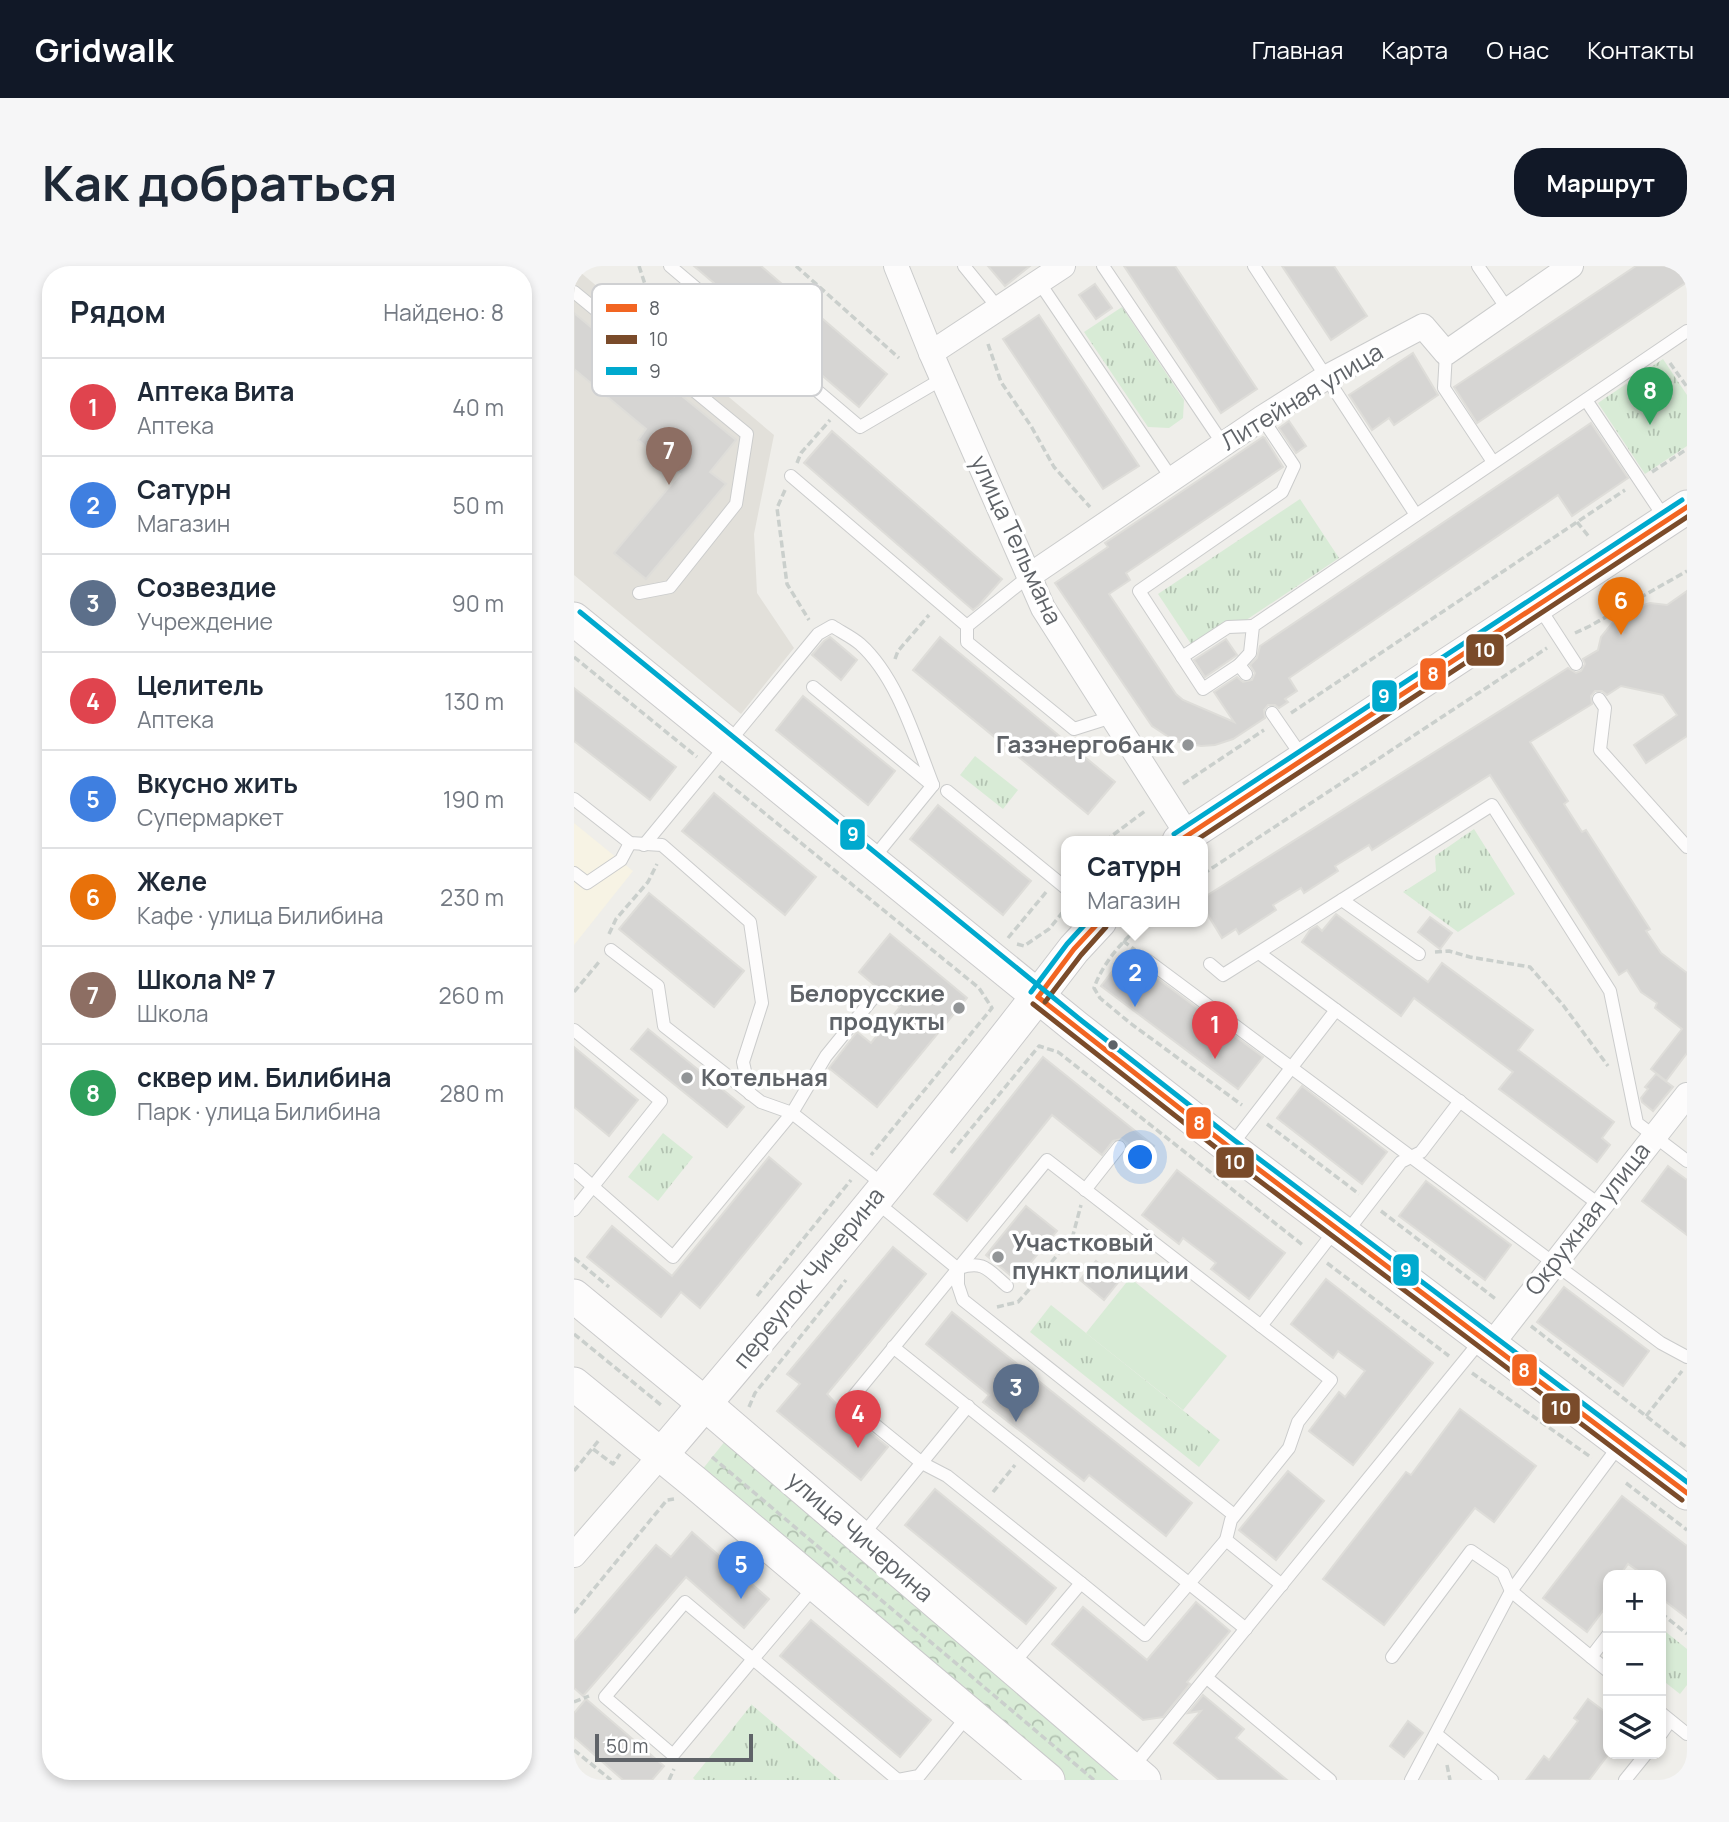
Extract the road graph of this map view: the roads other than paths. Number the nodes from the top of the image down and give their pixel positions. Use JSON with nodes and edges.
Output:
{"nodes":[{"id":1,"x":670,"y":266,"type":"edge"},
{"id":2,"x":896,"y":266,"type":"edge"},
{"id":3,"x":964,"y":266,"type":"edge"},
{"id":4,"x":1063,"y":266,"type":"edge"},
{"id":5,"x":1103,"y":266,"type":"edge"},
{"id":6,"x":1254,"y":266,"type":"edge"},
{"id":7,"x":1478,"y":266,"type":"edge"},
{"id":8,"x":1571,"y":266,"type":"edge"},
{"id":9,"x":1039,"y":282,"type":"junction"},
{"id":10,"x":691,"y":284,"type":"edge"},
{"id":11,"x":574,"y":292,"type":"edge"},
{"id":12,"x":592,"y":307,"type":"edge"},
{"id":13,"x":1508,"y":310,"type":"junction"},
{"id":14,"x":990,"y":315,"type":"junction"},
{"id":15,"x":1687,"y":331,"type":"edge"},
{"id":16,"x":1446,"y":353,"type":"junction"},
{"id":17,"x":931,"y":354,"type":"junction"},
{"id":18,"x":1325,"y":378,"type":"junction"},
{"id":19,"x":942,"y":379,"type":"junction"},
{"id":20,"x":701,"y":396,"type":"edge"},
{"id":21,"x":822,"y":396,"type":"edge"},
{"id":22,"x":1586,"y":400,"type":"junction"},
{"id":23,"x":1262,"y":418,"type":"junction"},
{"id":24,"x":1223,"y":444,"type":"junction"},
{"id":25,"x":1493,"y":462,"type":"junction"},
{"id":26,"x":791,"y":476,"type":"road end"},
{"id":27,"x":1172,"y":479,"type":"junction"},
{"id":28,"x":1677,"y":514,"type":"edge"},
{"id":29,"x":1416,"y":515,"type":"junction"},
{"id":30,"x":1029,"y":576,"type":"junction"},
{"id":31,"x":639,"y":593,"type":"dead end"},
{"id":32,"x":1538,"y":606,"type":"junction"},
{"id":33,"x":574,"y":619,"type":"edge"},
{"id":34,"x":967,"y":626,"type":"junction"},
{"id":35,"x":1254,"y":626,"type":"junction"},
{"id":36,"x":1182,"y":657,"type":"junction"},
{"id":37,"x":1576,"y":664,"type":"dead end"},
{"id":38,"x":813,"y":687,"type":"dead end"},
{"id":39,"x":1600,"y":699,"type":"dead end"},
{"id":40,"x":1112,"y":717,"type":"junction"},
{"id":41,"x":1275,"y":717,"type":"road end"},
{"id":42,"x":718,"y":755,"type":"junction"},
{"id":43,"x":1303,"y":758,"type":"junction"},
{"id":44,"x":933,"y":785,"type":"junction"},
{"id":45,"x":947,"y":791,"type":"dead end"},
{"id":46,"x":574,"y":799,"type":"edge"},
{"id":47,"x":1182,"y":836,"type":"edge"},
{"id":48,"x":1185,"y":836,"type":"edge"},
{"id":49,"x":629,"y":843,"type":"junction"},
{"id":50,"x":644,"y":845,"type":"junction"},
{"id":51,"x":1687,"y":847,"type":"edge"},
{"id":52,"x":873,"y":860,"type":"junction"},
{"id":53,"x":574,"y":873,"type":"edge"},
{"id":54,"x":1061,"y":884,"type":"edge"},
{"id":55,"x":1342,"y":900,"type":"junction"},
{"id":56,"x":1094,"y":927,"type":"edge"},
{"id":57,"x":611,"y":950,"type":"road end"},
{"id":58,"x":1259,"y":953,"type":"junction"},
{"id":59,"x":1419,"y":954,"type":"road end"},
{"id":60,"x":1147,"y":960,"type":"dead end"},
{"id":61,"x":1210,"y":964,"type":"dead end"},
{"id":62,"x":874,"y":997,"type":"dead end"},
{"id":63,"x":1038,"y":997,"type":"junction"},
{"id":64,"x":1336,"y":1010,"type":"junction"},
{"id":65,"x":574,"y":1030,"type":"edge"},
{"id":66,"x":1291,"y":1068,"type":"junction"},
{"id":67,"x":750,"y":1094,"type":"junction"},
{"id":68,"x":1687,"y":1094,"type":"edge"},
{"id":69,"x":1460,"y":1101,"type":"junction"},
{"id":70,"x":792,"y":1113,"type":"junction"},
{"id":71,"x":1653,"y":1136,"type":"junction"},
{"id":72,"x":1119,"y":1147,"type":"dead end"},
{"id":73,"x":1229,"y":1147,"type":"junction"},
{"id":74,"x":1411,"y":1157,"type":"junction"},
{"id":75,"x":1687,"y":1161,"type":"edge"},
{"id":76,"x":574,"y":1170,"type":"edge"},
{"id":77,"x":593,"y":1187,"type":"junction"},
{"id":78,"x":1085,"y":1190,"type":"junction"},
{"id":79,"x":879,"y":1193,"type":"junction"},
{"id":80,"x":1600,"y":1205,"type":"junction"},
{"id":81,"x":574,"y":1210,"type":"edge"},
{"id":82,"x":1342,"y":1231,"type":"junction"},
{"id":83,"x":1554,"y":1263,"type":"junction"},
{"id":84,"x":958,"y":1269,"type":"junction"},
{"id":85,"x":1007,"y":1286,"type":"dead end"},
{"id":86,"x":574,"y":1296,"type":"edge"},
{"id":87,"x":1261,"y":1326,"type":"junction"},
{"id":88,"x":1487,"y":1342,"type":"junction"},
{"id":89,"x":893,"y":1347,"type":"junction"},
{"id":90,"x":1687,"y":1360,"type":"edge"},
{"id":91,"x":574,"y":1384,"type":"edge"},
{"id":92,"x":705,"y":1404,"type":"junction"},
{"id":93,"x":968,"y":1406,"type":"junction"},
{"id":94,"x":1612,"y":1454,"type":"junction"},
{"id":95,"x":661,"y":1455,"type":"junction"},
{"id":96,"x":922,"y":1463,"type":"junction"},
{"id":97,"x":1687,"y":1493,"type":"edge"},
{"id":98,"x":1234,"y":1515,"type":"junction"},
{"id":99,"x":861,"y":1538,"type":"junction"},
{"id":100,"x":1226,"y":1540,"type":"junction"},
{"id":101,"x":574,"y":1555,"type":"edge"},
{"id":102,"x":1081,"y":1583,"type":"junction"},
{"id":103,"x":1189,"y":1583,"type":"junction"},
{"id":104,"x":816,"y":1585,"type":"junction"},
{"id":105,"x":1282,"y":1585,"type":"junction"},
{"id":106,"x":1511,"y":1591,"type":"junction"},
{"id":107,"x":1247,"y":1629,"type":"junction"},
{"id":108,"x":1603,"y":1641,"type":"edge"},
{"id":109,"x":1392,"y":1657,"type":"dead end"},
{"id":110,"x":1591,"y":1657,"type":"junction"},
{"id":111,"x":753,"y":1659,"type":"junction"},
{"id":112,"x":1011,"y":1666,"type":"junction"},
{"id":113,"x":1603,"y":1667,"type":"edge"},
{"id":114,"x":1207,"y":1678,"type":"junction"},
{"id":115,"x":969,"y":1713,"type":"junction"},
{"id":116,"x":1666,"y":1717,"type":"edge"},
{"id":117,"x":1436,"y":1734,"type":"junction"},
{"id":118,"x":1687,"y":1734,"type":"edge"},
{"id":119,"x":1642,"y":1759,"type":"edge"},
{"id":120,"x":1138,"y":1775,"type":"edge"},
{"id":121,"x":898,"y":1780,"type":"edge"},
{"id":122,"x":1048,"y":1780,"type":"edge"},
{"id":123,"x":1330,"y":1780,"type":"edge"},
{"id":124,"x":1410,"y":1780,"type":"edge"},
{"id":125,"x":1492,"y":1780,"type":"edge"},
{"id":126,"x":1625,"y":1780,"type":"edge"}],
"edges":[{"from":1,"to":10,"type":"lane"},
{"from":2,"to":17,"type":"street","name":"улица Тельмана"},
{"from":3,"to":14,"type":"lane"},
{"from":4,"to":9,"type":"street"},
{"from":5,"to":24,"type":"lane"},
{"from":6,"to":18,"type":"lane"},
{"from":7,"to":13,"type":"lane"},
{"from":8,"to":13,"type":"street"},
{"from":9,"to":14,"type":"street"},
{"from":9,"to":27,"type":"lane"},
{"from":11,"to":12,"type":"lane"},
{"from":13,"to":16,"type":"street"},
{"from":14,"to":17,"type":"street"},
{"from":15,"to":22,"type":"lane"},
{"from":16,"to":18,"type":"street","name":"Литейная улица"},
{"from":16,"to":25,"type":"lane"},
{"from":17,"to":19,"type":"street","name":"улица Тельмана"},
{"from":18,"to":23,"type":"street","name":"Литейная улица"},
{"from":18,"to":29,"type":"lane"},
{"from":19,"to":21,"type":"lane"},
{"from":19,"to":30,"type":"street","name":"улица Тельмана"},
{"from":20,"to":31,"type":"lane"},
{"from":22,"to":25,"type":"lane"},
{"from":22,"to":28,"type":"lane"},
{"from":23,"to":24,"type":"street","name":"Литейная улица"},
{"from":23,"to":36,"type":"lane"},
{"from":24,"to":27,"type":"street","name":"Литейная улица"},
{"from":25,"to":29,"type":"lane"},
{"from":26,"to":34,"type":"lane"},
{"from":27,"to":30,"type":"street","name":"Литейная улица"},
{"from":28,"to":32,"type":"street"},
{"from":29,"to":35,"type":"lane"},
{"from":30,"to":34,"type":"lane"},
{"from":30,"to":40,"type":"street","name":"улица Тельмана"},
{"from":32,"to":37,"type":"lane"},
{"from":32,"to":43,"type":"street"},
{"from":33,"to":42,"type":"street"},
{"from":34,"to":40,"type":"lane"},
{"from":35,"to":36,"type":"lane"},
{"from":35,"to":36,"type":"lane"},
{"from":38,"to":44,"type":"lane"},
{"from":39,"to":51,"type":"lane"},
{"from":40,"to":47,"type":"street","name":"улица Тельмана"},
{"from":41,"to":43,"type":"lane"},
{"from":42,"to":44,"type":"lane"},
{"from":42,"to":50,"type":"lane"},
{"from":42,"to":52,"type":"street"},
{"from":43,"to":48,"type":"street"},
{"from":44,"to":52,"type":"lane"},
{"from":45,"to":54,"type":"lane"},
{"from":46,"to":49,"type":"lane"},
{"from":49,"to":50,"type":"lane"},
{"from":49,"to":53,"type":"lane"},
{"from":50,"to":67,"type":"lane"},
{"from":52,"to":63,"type":"street"},
{"from":55,"to":58,"type":"lane"},
{"from":55,"to":59,"type":"lane"},
{"from":55,"to":71,"type":"lane"},
{"from":56,"to":63,"type":"street","name":"переулок Чичерина"},
{"from":57,"to":67,"type":"lane"},
{"from":58,"to":61,"type":"lane"},
{"from":58,"to":64,"type":"lane"},
{"from":60,"to":66,"type":"lane"},
{"from":62,"to":70,"type":"lane"},
{"from":63,"to":73,"type":"street"},
{"from":63,"to":79,"type":"street","name":"переулок Чичерина"},
{"from":64,"to":66,"type":"lane"},
{"from":64,"to":69,"type":"lane"},
{"from":65,"to":77,"type":"lane"},
{"from":66,"to":73,"type":"lane"},
{"from":66,"to":74,"type":"lane"},
{"from":67,"to":70,"type":"lane"},
{"from":68,"to":71,"type":"street","name":"Окружная улица"},
{"from":69,"to":74,"type":"lane"},
{"from":69,"to":80,"type":"lane"},
{"from":70,"to":77,"type":"lane"},
{"from":70,"to":79,"type":"lane"},
{"from":71,"to":75,"type":"lane"},
{"from":71,"to":80,"type":"street","name":"Окружная улица"},
{"from":72,"to":78,"type":"lane"},
{"from":73,"to":82,"type":"street"},
{"from":74,"to":82,"type":"lane"},
{"from":74,"to":83,"type":"lane"},
{"from":76,"to":77,"type":"lane"},
{"from":77,"to":81,"type":"lane"},
{"from":78,"to":84,"type":"lane"},
{"from":78,"to":87,"type":"lane"},
{"from":79,"to":84,"type":"lane"},
{"from":79,"to":92,"type":"street","name":"переулок Чичерина"},
{"from":80,"to":83,"type":"street","name":"Окружная улица"},
{"from":82,"to":87,"type":"lane"},
{"from":82,"to":88,"type":"street"},
{"from":83,"to":88,"type":"street","name":"Окружная улица"},
{"from":83,"to":90,"type":"lane"},
{"from":84,"to":85,"type":"lane"},
{"from":84,"to":89,"type":"lane"},
{"from":84,"to":98,"type":"lane"},
{"from":86,"to":92,"type":"street","name":"улица Чичерина"},
{"from":87,"to":98,"type":"lane"},
{"from":88,"to":94,"type":"street"},
{"from":88,"to":105,"type":"lane"},
{"from":89,"to":93,"type":"lane"},
{"from":89,"to":96,"type":"lane"},
{"from":91,"to":95,"type":"street"},
{"from":92,"to":95,"type":"street","name":"переулок Чичерина"},
{"from":92,"to":99,"type":"street","name":"улица Чичерина"},
{"from":93,"to":96,"type":"lane"},
{"from":93,"to":103,"type":"lane"},
{"from":94,"to":97,"type":"street"},
{"from":94,"to":106,"type":"lane"},
{"from":95,"to":101,"type":"street","name":"переулок Чичерина"},
{"from":95,"to":104,"type":"street"},
{"from":96,"to":99,"type":"lane"},
{"from":96,"to":102,"type":"lane"},
{"from":98,"to":100,"type":"lane"},
{"from":99,"to":112,"type":"street","name":"улица Чичерина"},
{"from":100,"to":103,"type":"lane"},
{"from":100,"to":105,"type":"lane"},
{"from":102,"to":103,"type":"lane"},
{"from":102,"to":112,"type":"lane"},
{"from":103,"to":107,"type":"lane"},
{"from":104,"to":111,"type":"lane"},
{"from":104,"to":115,"type":"street"},
{"from":105,"to":107,"type":"lane"},
{"from":106,"to":109,"type":"lane"},
{"from":106,"to":110,"type":"lane"},
{"from":106,"to":117,"type":"lane"},
{"from":107,"to":114,"type":"lane"},
{"from":108,"to":110,"type":"lane"},
{"from":110,"to":113,"type":"lane"},
{"from":111,"to":111,"type":"lane"},
{"from":111,"to":121,"type":"lane"},
{"from":112,"to":120,"type":"street","name":"улица Чичерина"},
{"from":114,"to":120,"type":"lane"},
{"from":114,"to":123,"type":"lane"},
{"from":115,"to":121,"type":"lane"},
{"from":115,"to":122,"type":"street"},
{"from":116,"to":118,"type":"lane"},
{"from":117,"to":124,"type":"lane"},
{"from":117,"to":125,"type":"lane"},
{"from":119,"to":126,"type":"lane"}]}
